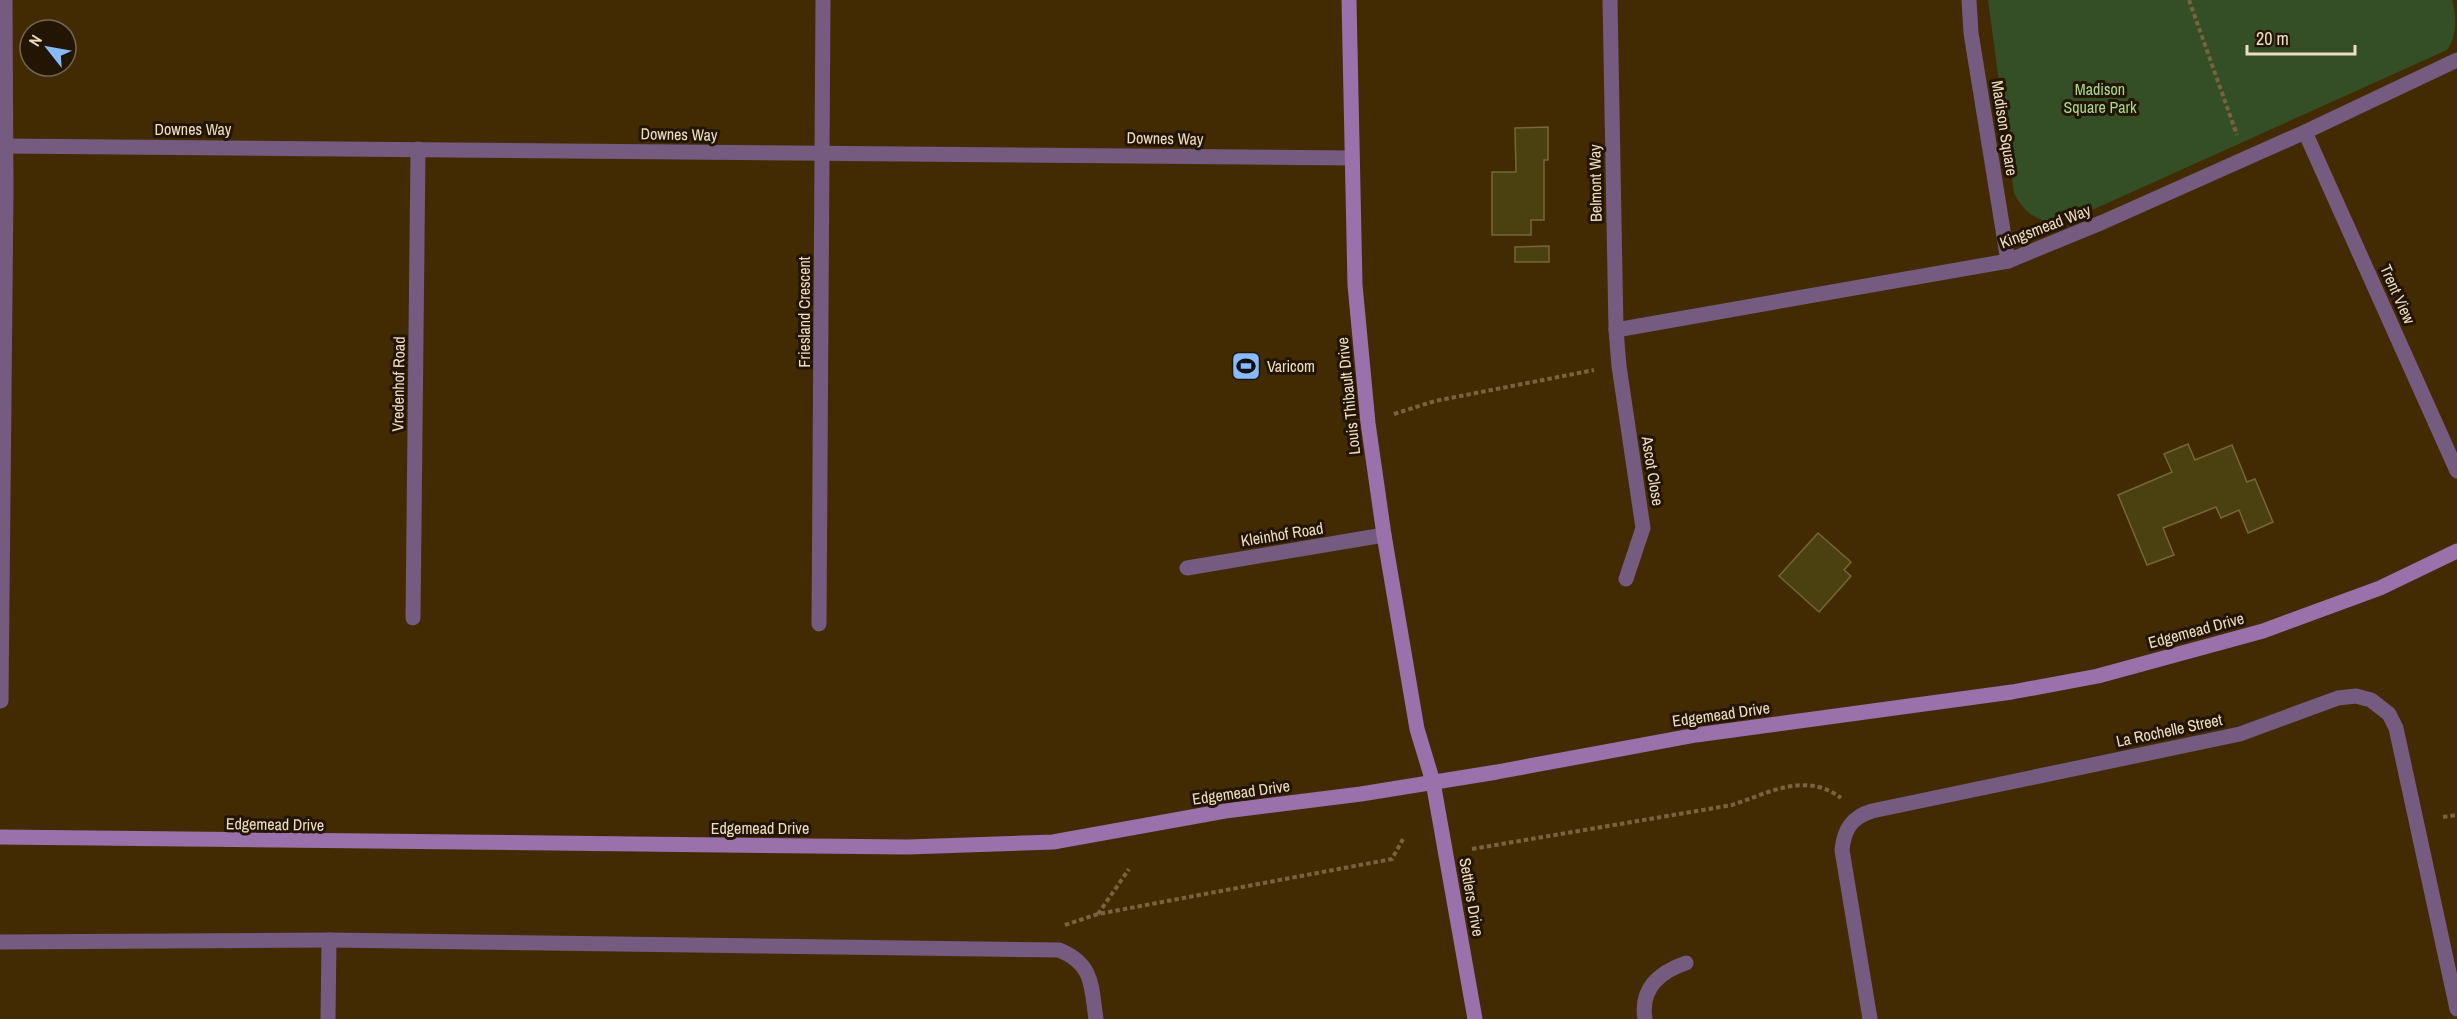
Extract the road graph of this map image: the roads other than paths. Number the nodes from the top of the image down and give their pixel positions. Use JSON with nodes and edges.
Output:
{"nodes":[{"id":1,"x":5,"y":0,"type":"edge"},
{"id":2,"x":823,"y":0,"type":"edge"},
{"id":3,"x":1349,"y":0,"type":"edge"},
{"id":4,"x":1610,"y":0,"type":"edge"},
{"id":5,"x":1969,"y":0,"type":"edge"},
{"id":6,"x":2457,"y":60,"type":"edge"},
{"id":7,"x":2305,"y":132,"type":"junction"},
{"id":8,"x":6,"y":146,"type":"junction"},
{"id":9,"x":418,"y":149,"type":"junction"},
{"id":10,"x":823,"y":154,"type":"junction"},
{"id":11,"x":1352,"y":158,"type":"junction"},
{"id":12,"x":2007,"y":261,"type":"junction"},
{"id":13,"x":1616,"y":330,"type":"junction"},
{"id":14,"x":1619,"y":366,"type":"joint"},
{"id":15,"x":2457,"y":471,"type":"edge"},
{"id":16,"x":1384,"y":535,"type":"junction"},
{"id":17,"x":2457,"y":551,"type":"edge"},
{"id":18,"x":1187,"y":568,"type":"dead end"},
{"id":19,"x":1626,"y":579,"type":"dead end"},
{"id":20,"x":413,"y":618,"type":"dead end"},
{"id":21,"x":819,"y":624,"type":"dead end"},
{"id":22,"x":1,"y":701,"type":"edge"},
{"id":23,"x":1433,"y":782,"type":"junction"},
{"id":24,"x":0,"y":837,"type":"edge"},
{"id":25,"x":329,"y":940,"type":"junction"},
{"id":26,"x":0,"y":942,"type":"edge"},
{"id":27,"x":1686,"y":963,"type":"dead end"},
{"id":28,"x":2457,"y":1009,"type":"edge"},
{"id":29,"x":328,"y":1019,"type":"edge"},
{"id":30,"x":1096,"y":1019,"type":"edge"},
{"id":31,"x":1475,"y":1019,"type":"edge"},
{"id":32,"x":1645,"y":1019,"type":"edge"},
{"id":33,"x":1870,"y":1019,"type":"edge"}],
"edges":[{"from":1,"to":8,"type":"street"},
{"from":2,"to":10,"type":"street","name":"Friesland Crescent"},
{"from":3,"to":11,"type":"street","name":"Louis Thibault Drive"},
{"from":4,"to":13,"type":"street","name":"Belmont Way"},
{"from":5,"to":12,"type":"street","name":"Madison Square"},
{"from":6,"to":7,"type":"street","name":"Kingsmead Way"},
{"from":7,"to":12,"type":"street","name":"Kingsmead Way"},
{"from":7,"to":15,"type":"street","name":"Trent View"},
{"from":8,"to":9,"type":"street","name":"Downes Way"},
{"from":8,"to":22,"type":"street"},
{"from":9,"to":10,"type":"street","name":"Downes Way"},
{"from":9,"to":20,"type":"street","name":"Vredenhof Road"},
{"from":10,"to":11,"type":"street","name":"Downes Way"},
{"from":10,"to":21,"type":"street","name":"Friesland Crescent"},
{"from":11,"to":16,"type":"street","name":"Louis Thibault Drive"},
{"from":12,"to":13,"type":"street","name":"Kingsmead Way"},
{"from":13,"to":14,"type":"street","name":"Belmont Way"},
{"from":14,"to":19,"type":"street","name":"Ascot Close"},
{"from":16,"to":18,"type":"street","name":"Kleinhof Road"},
{"from":16,"to":23,"type":"street","name":"Louis Thibault Drive"},
{"from":17,"to":23,"type":"street","name":"Edgemead Drive"},
{"from":23,"to":24,"type":"street","name":"Edgemead Drive"},
{"from":23,"to":31,"type":"street","name":"Settlers Drive"},
{"from":25,"to":26,"type":"street"},
{"from":25,"to":29,"type":"street"},
{"from":25,"to":30,"type":"street"},
{"from":27,"to":32,"type":"street"},
{"from":28,"to":33,"type":"street","name":"La Rochelle Street"}]}
